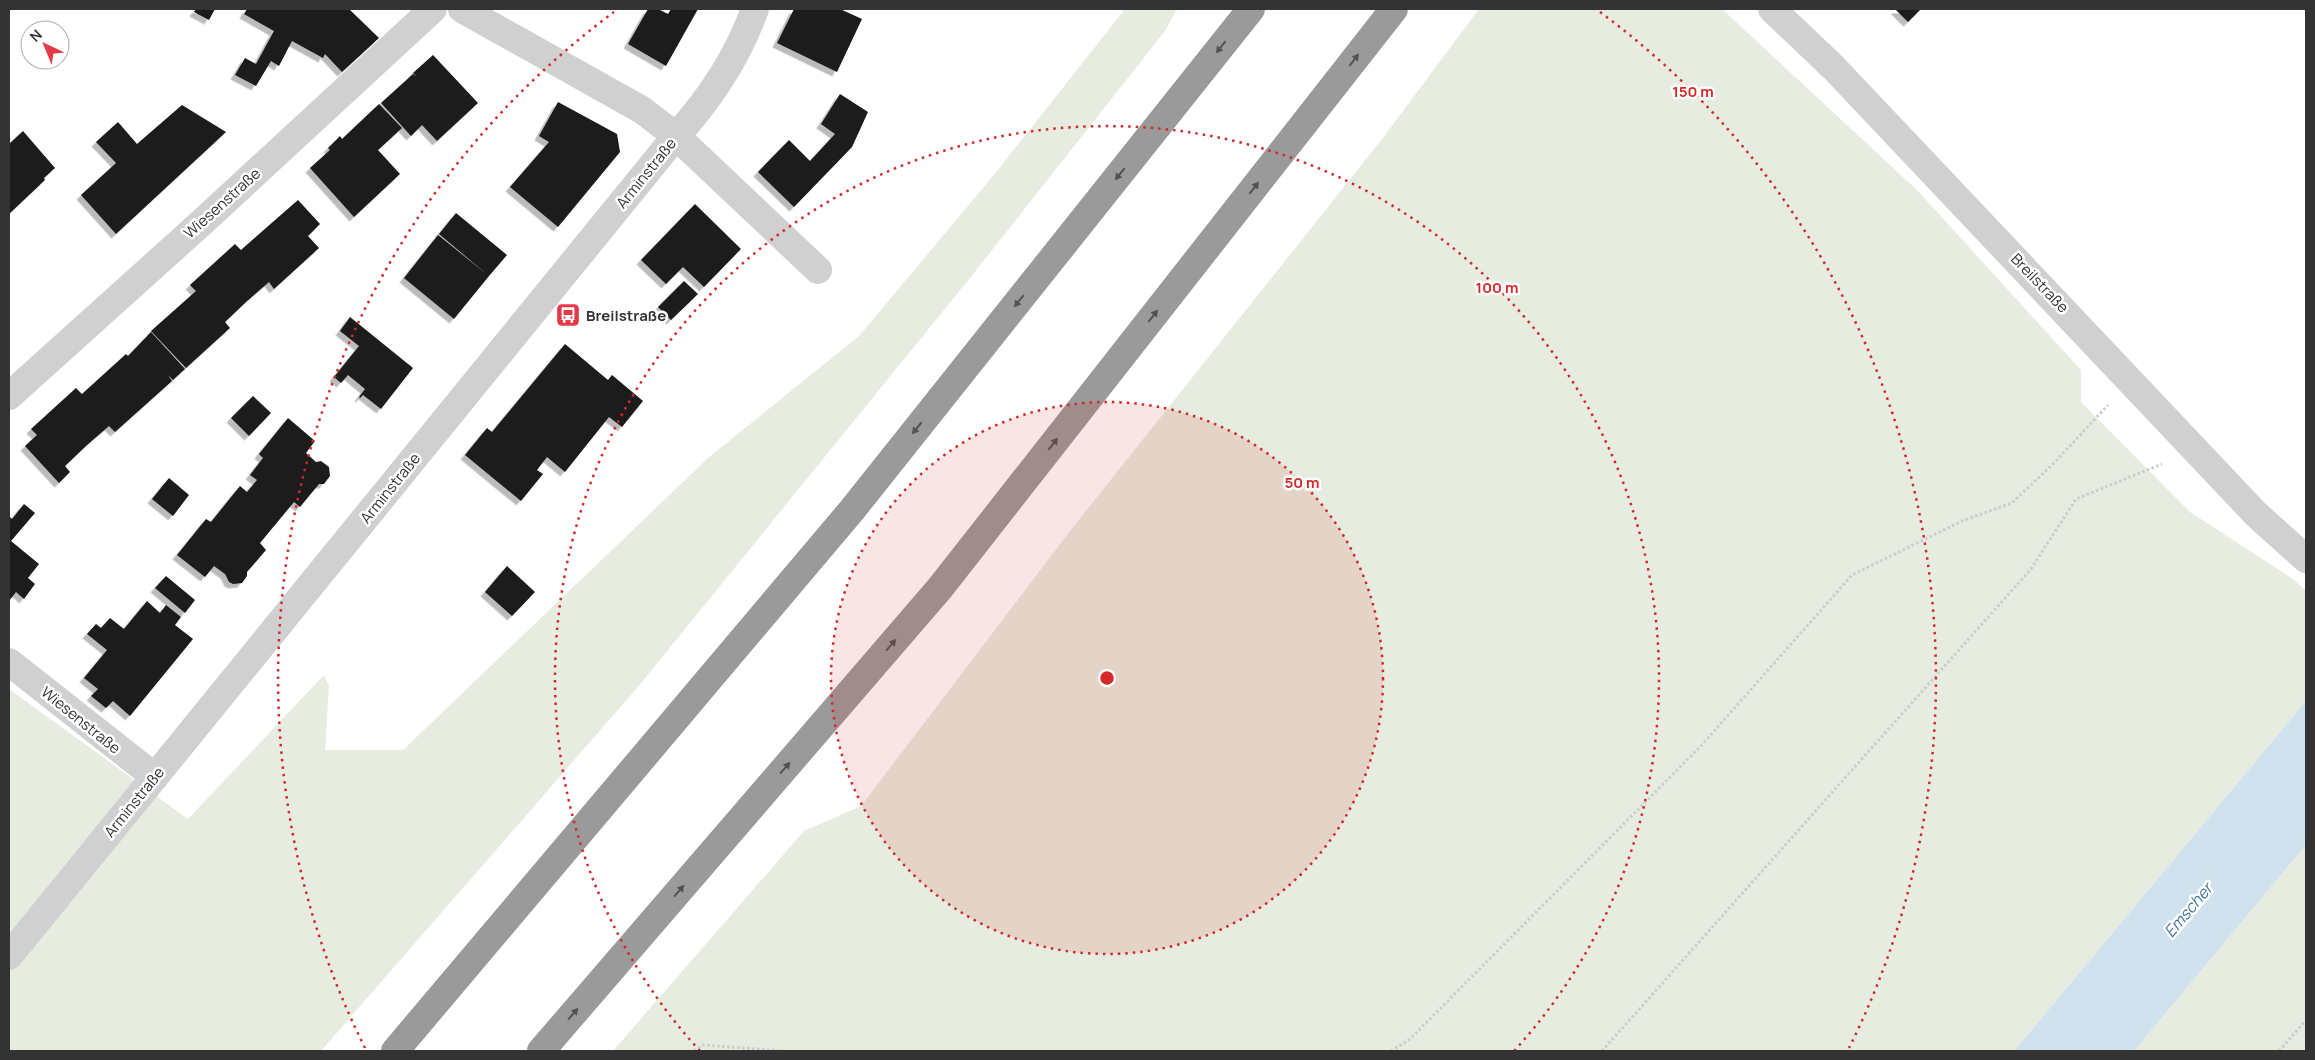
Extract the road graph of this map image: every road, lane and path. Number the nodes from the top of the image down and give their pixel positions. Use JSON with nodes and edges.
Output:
{"nodes":[{"id":1,"x":433,"y":9,"type":"edge"},
{"id":2,"x":462,"y":9,"type":"edge"},
{"id":3,"x":755,"y":9,"type":"edge"},
{"id":4,"x":1251,"y":9,"type":"edge"},
{"id":5,"x":1394,"y":9,"type":"edge"},
{"id":6,"x":1772,"y":9,"type":"edge"},
{"id":7,"x":676,"y":136,"type":"junction"},
{"id":8,"x":818,"y":270,"type":"dead end"},
{"id":9,"x":2131,"y":380,"type":"junction"},
{"id":10,"x":9,"y":396,"type":"edge"},
{"id":11,"x":2196,"y":450,"type":"junction"},
{"id":12,"x":2306,"y":559,"type":"edge"},
{"id":13,"x":9,"y":662,"type":"edge"},
{"id":14,"x":155,"y":777,"type":"junction"},
{"id":15,"x":9,"y":956,"type":"edge"},
{"id":16,"x":2306,"y":1020,"type":"edge"},
{"id":17,"x":395,"y":1051,"type":"edge"},
{"id":18,"x":541,"y":1051,"type":"edge"},
{"id":19,"x":694,"y":1051,"type":"edge"},
{"id":20,"x":784,"y":1051,"type":"edge"},
{"id":21,"x":1391,"y":1051,"type":"edge"},
{"id":22,"x":1602,"y":1051,"type":"edge"},
{"id":23,"x":2279,"y":1051,"type":"edge"}],
"edges":[{"from":1,"to":10,"type":"street","name":"Wiesenstraße"},
{"from":2,"to":7,"type":"street"},
{"from":3,"to":7,"type":"street","name":"Arminstraße"},
{"from":4,"to":17,"type":"highway","one_way":true},
{"from":18,"to":5,"type":"highway","one_way":true},
{"from":6,"to":9,"type":"street","name":"Breilstraße"},
{"from":7,"to":8,"type":"street"},
{"from":7,"to":14,"type":"street","name":"Arminstraße"},
{"from":9,"to":11,"type":"street","name":"Breilstraße"},
{"from":9,"to":21,"type":"path"},
{"from":11,"to":12,"type":"street","name":"Breilstraße"},
{"from":11,"to":22,"type":"path"},
{"from":13,"to":14,"type":"street","name":"Wiesenstraße"},
{"from":14,"to":15,"type":"street","name":"Arminstraße"},
{"from":16,"to":23,"type":"path"},
{"from":19,"to":20,"type":"path"}]}
